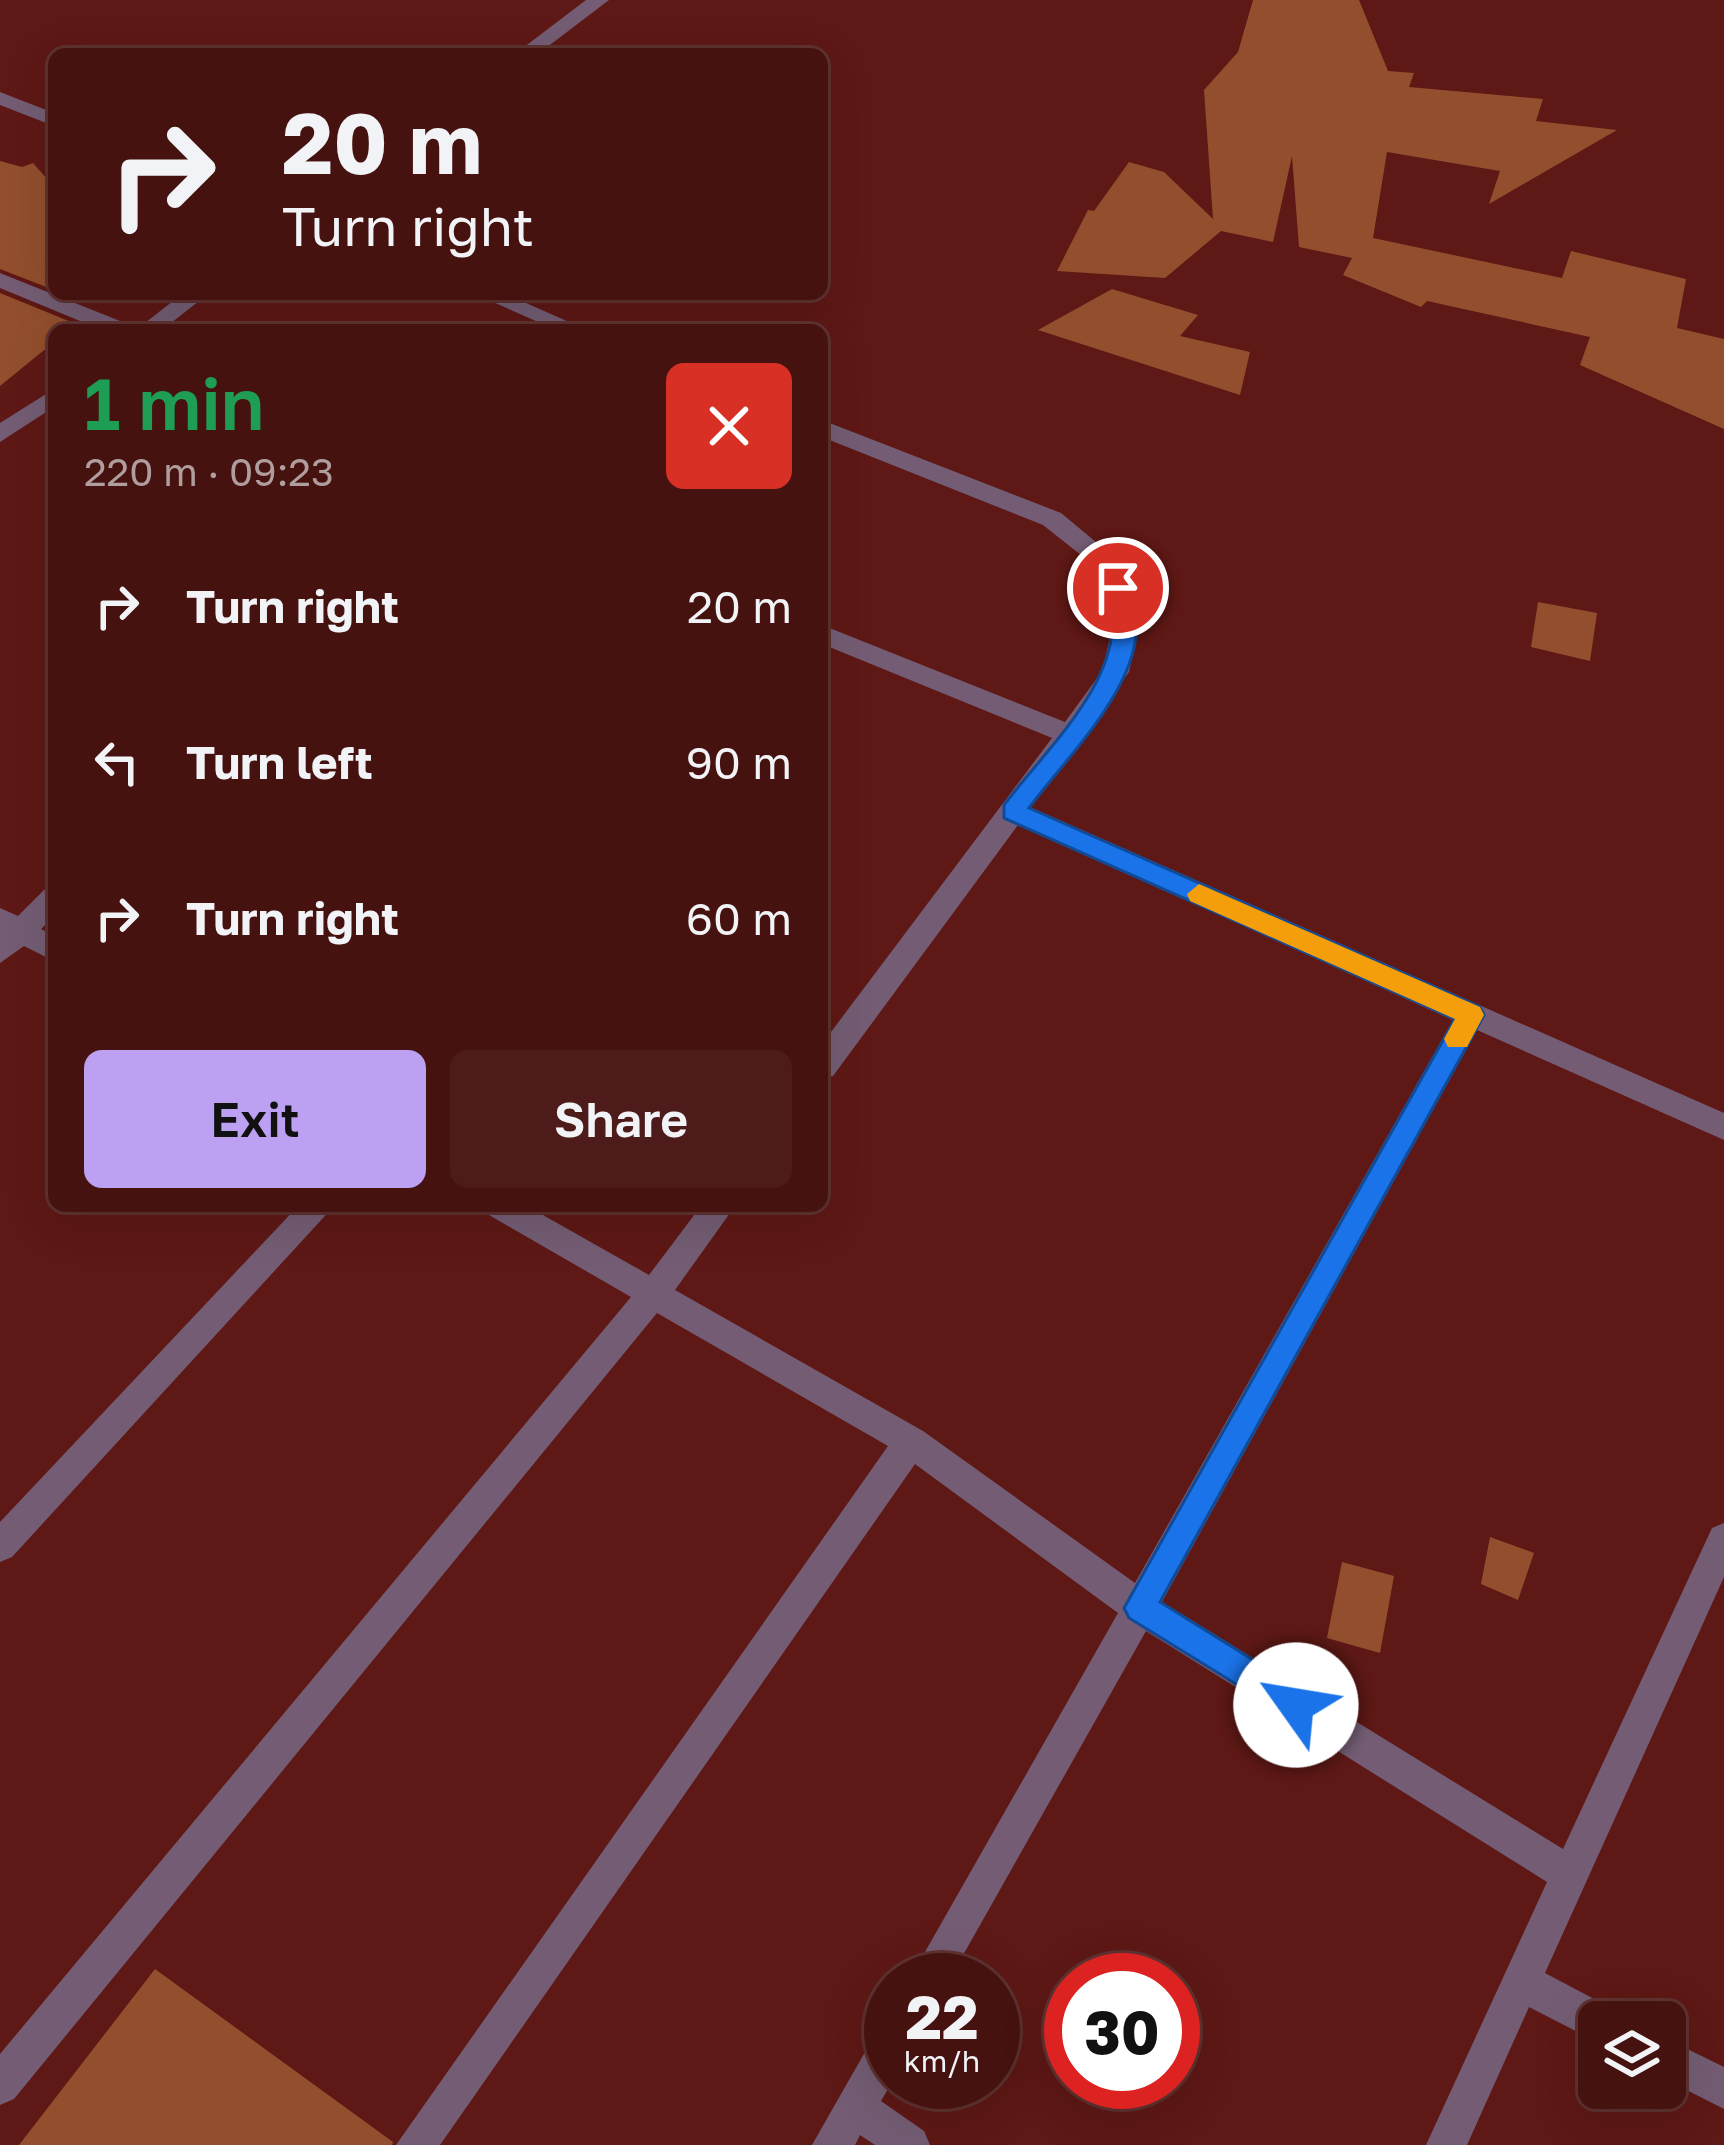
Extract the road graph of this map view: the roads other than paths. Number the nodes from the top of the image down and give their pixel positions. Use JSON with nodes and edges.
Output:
{"nodes":[{"id":1,"x":598,"y":0,"type":"edge"},
{"id":2,"x":533,"y":48,"type":"edge"},
{"id":3,"x":0,"y":98,"type":"edge"},
{"id":4,"x":48,"y":118,"type":"edge"},
{"id":5,"x":0,"y":280,"type":"edge"},
{"id":6,"x":48,"y":300,"type":"edge"},
{"id":7,"x":49,"y":300,"type":"edge"},
{"id":8,"x":189,"y":300,"type":"edge"},
{"id":9,"x":501,"y":300,"type":"edge"},
{"id":10,"x":107,"y":324,"type":"edge"},
{"id":11,"x":155,"y":324,"type":"edge"},
{"id":12,"x":561,"y":324,"type":"edge"},
{"id":13,"x":48,"y":400,"type":"edge"},
{"id":14,"x":828,"y":430,"type":"edge"},
{"id":15,"x":0,"y":434,"type":"edge"},
{"id":16,"x":828,"y":636,"type":"edge"},
{"id":17,"x":1070,"y":734,"type":"junction"},
{"id":18,"x":1012,"y":812,"type":"junction"},
{"id":19,"x":48,"y":903,"type":"edge"},
{"id":20,"x":7,"y":934,"type":"edge"},
{"id":21,"x":48,"y":948,"type":"edge"},
{"id":22,"x":1471,"y":1015,"type":"junction"},
{"id":23,"x":828,"y":1059,"type":"edge"},
{"id":24,"x":1724,"y":1127,"type":"edge"},
{"id":25,"x":312,"y":1212,"type":"edge"},
{"id":26,"x":510,"y":1212,"type":"edge"},
{"id":27,"x":714,"y":1212,"type":"edge"},
{"id":28,"x":653,"y":1294,"type":"junction"},
{"id":29,"x":911,"y":1442,"type":"junction"},
{"id":30,"x":1724,"y":1539,"type":"edge"},
{"id":31,"x":0,"y":1546,"type":"edge"},
{"id":32,"x":1140,"y":1608,"type":"junction"},
{"id":33,"x":1570,"y":1875,"type":"junction"},
{"id":34,"x":943,"y":1953,"type":"edge"},
{"id":35,"x":1521,"y":1981,"type":"junction"},
{"id":36,"x":1578,"y":2012,"type":"edge"},
{"id":37,"x":1686,"y":2069,"type":"edge"},
{"id":38,"x":0,"y":2086,"type":"edge"},
{"id":39,"x":1724,"y":2089,"type":"edge"},
{"id":40,"x":864,"y":2094,"type":"edge"},
{"id":41,"x":856,"y":2108,"type":"junction"},
{"id":42,"x":416,"y":2145,"type":"edge"},
{"id":43,"x":832,"y":2145,"type":"edge"},
{"id":44,"x":910,"y":2145,"type":"edge"},
{"id":45,"x":1446,"y":2145,"type":"edge"}],
"edges":[{"from":1,"to":2,"type":"street"},
{"from":3,"to":4,"type":"street"},
{"from":5,"to":6,"type":"street"},
{"from":7,"to":10,"type":"street"},
{"from":8,"to":11,"type":"street"},
{"from":9,"to":12,"type":"street"},
{"from":13,"to":15,"type":"street"},
{"from":14,"to":17,"type":"street"},
{"from":16,"to":17,"type":"street"},
{"from":17,"to":18,"type":"street"},
{"from":18,"to":22,"type":"street"},
{"from":18,"to":23,"type":"street"},
{"from":19,"to":20,"type":"street"},
{"from":20,"to":21,"type":"street"},
{"from":22,"to":24,"type":"street"},
{"from":22,"to":32,"type":"street"},
{"from":25,"to":31,"type":"street"},
{"from":26,"to":28,"type":"street"},
{"from":27,"to":28,"type":"street"},
{"from":28,"to":29,"type":"street"},
{"from":28,"to":38,"type":"street"},
{"from":29,"to":32,"type":"street"},
{"from":29,"to":42,"type":"street"},
{"from":30,"to":33,"type":"street"},
{"from":32,"to":33,"type":"street"},
{"from":32,"to":34,"type":"street"},
{"from":33,"to":35,"type":"street"},
{"from":35,"to":36,"type":"street"},
{"from":35,"to":45,"type":"street"},
{"from":37,"to":39,"type":"street"},
{"from":40,"to":41,"type":"street"},
{"from":41,"to":43,"type":"street"},
{"from":41,"to":44,"type":"street"}]}
